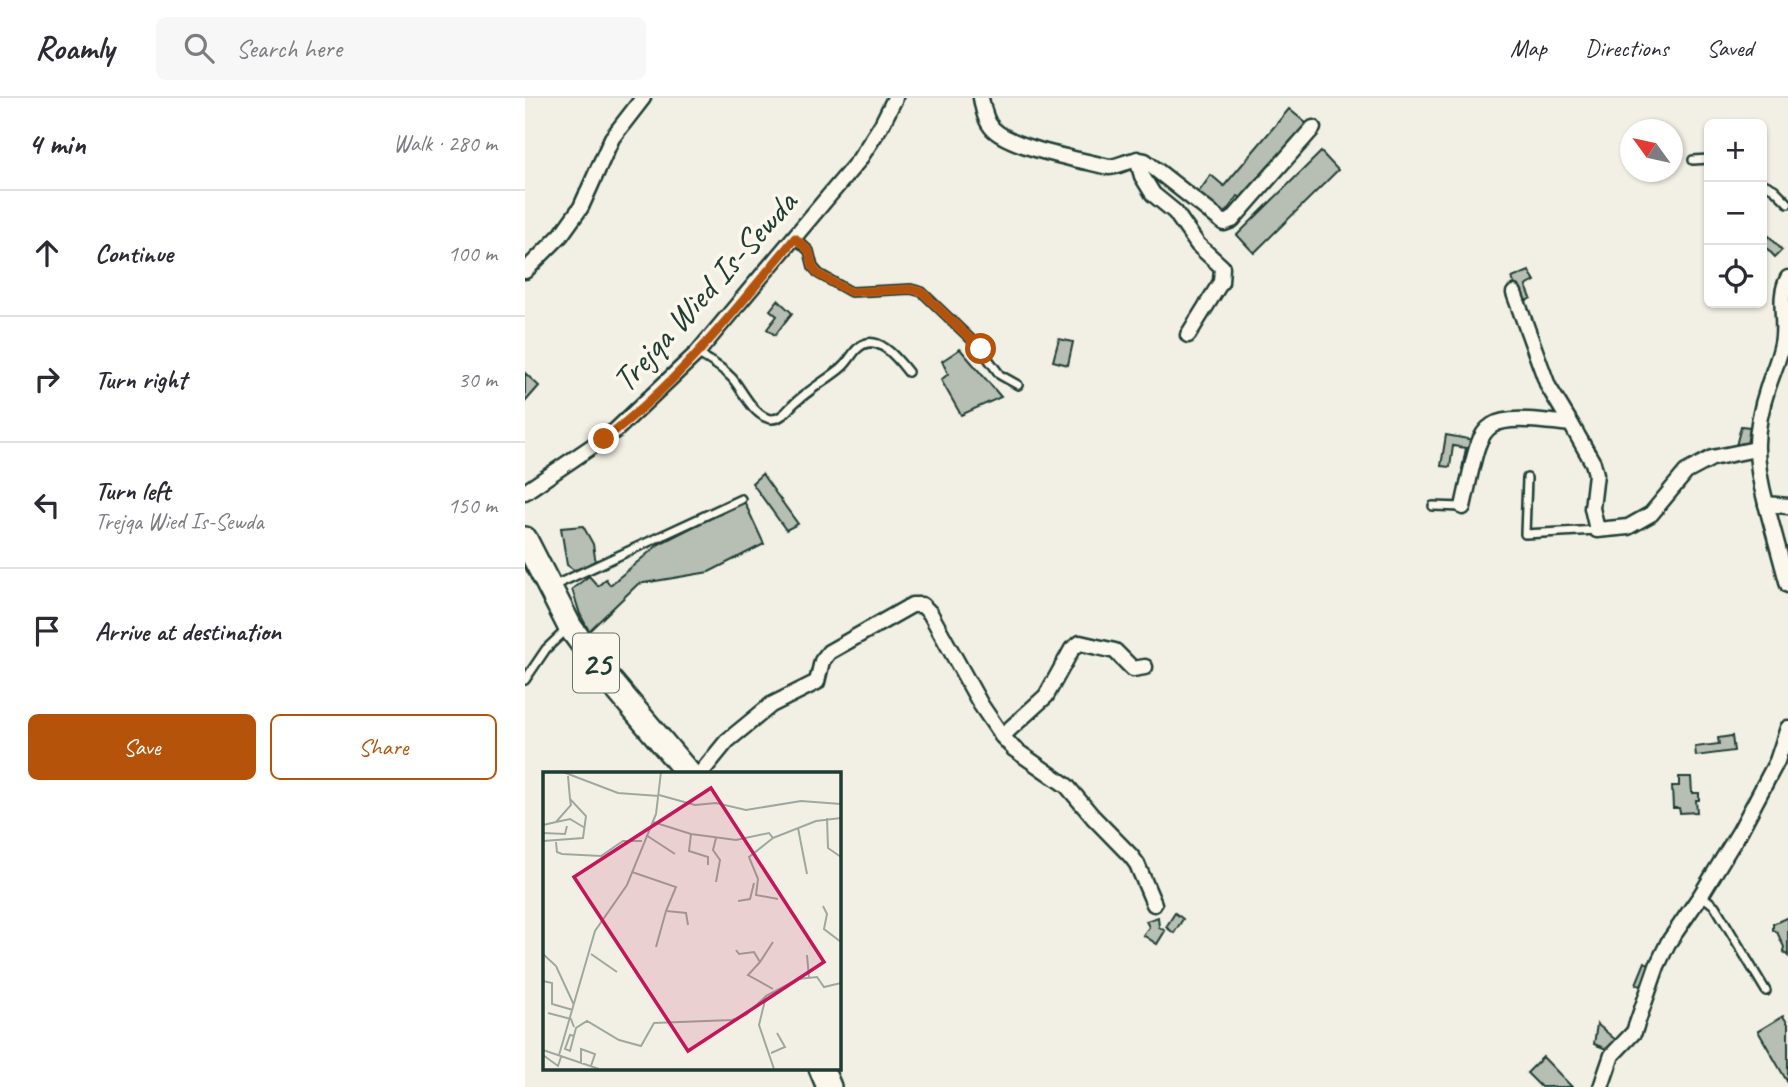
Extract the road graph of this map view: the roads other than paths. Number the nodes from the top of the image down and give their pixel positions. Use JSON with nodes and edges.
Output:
{"nodes":[{"id":1,"x":643,"y":98,"type":"edge"},
{"id":2,"x":895,"y":98,"type":"edge"},
{"id":3,"x":981,"y":98,"type":"edge"},
{"id":4,"x":1313,"y":128,"type":"dead end"},
{"id":5,"x":1137,"y":159,"type":"junction"},
{"id":6,"x":1704,"y":159,"type":"edge"},
{"id":7,"x":1693,"y":160,"type":"dead end"},
{"id":8,"x":1767,"y":186,"type":"edge"},
{"id":9,"x":1788,"y":203,"type":"edge"},
{"id":10,"x":795,"y":238,"type":"junction"},
{"id":11,"x":525,"y":271,"type":"edge"},
{"id":12,"x":1788,"y":278,"type":"edge"},
{"id":13,"x":1514,"y":293,"type":"dead end"},
{"id":14,"x":1188,"y":335,"type":"dead end"},
{"id":15,"x":697,"y":353,"type":"junction"},
{"id":16,"x":908,"y":372,"type":"dead end"},
{"id":17,"x":1019,"y":385,"type":"dead end"},
{"id":18,"x":1571,"y":425,"type":"junction"},
{"id":19,"x":1756,"y":449,"type":"junction"},
{"id":20,"x":1527,"y":478,"type":"dead end"},
{"id":21,"x":525,"y":492,"type":"edge"},
{"id":22,"x":741,"y":499,"type":"dead end"},
{"id":23,"x":1766,"y":504,"type":"junction"},
{"id":24,"x":1433,"y":506,"type":"dead end"},
{"id":25,"x":1788,"y":506,"type":"edge"},
{"id":26,"x":1463,"y":507,"type":"joint"},
{"id":27,"x":1597,"y":530,"type":"junction"},
{"id":28,"x":525,"y":539,"type":"edge"},
{"id":29,"x":1788,"y":585,"type":"edge"},
{"id":30,"x":551,"y":587,"type":"junction"},
{"id":31,"x":570,"y":626,"type":"junction"},
{"id":32,"x":1145,"y":667,"type":"dead end"},
{"id":33,"x":525,"y":680,"type":"edge"},
{"id":34,"x":1788,"y":728,"type":"edge"},
{"id":35,"x":1002,"y":736,"type":"junction"},
{"id":36,"x":687,"y":772,"type":"edge"},
{"id":37,"x":702,"y":772,"type":"edge"},
{"id":38,"x":1701,"y":895,"type":"junction"},
{"id":39,"x":1154,"y":904,"type":"dead end"},
{"id":40,"x":1766,"y":991,"type":"dead end"},
{"id":41,"x":822,"y":1070,"type":"edge"},
{"id":42,"x":829,"y":1087,"type":"edge"},
{"id":43,"x":1601,"y":1087,"type":"edge"}],
"edges":[{"from":1,"to":11,"type":"street"},
{"from":2,"to":10,"type":"street","name":"Trejqa Wied Is-Sewda"},
{"from":3,"to":5,"type":"street"},
{"from":4,"to":5,"type":"street"},
{"from":5,"to":14,"type":"street"},
{"from":6,"to":7,"type":"lane"},
{"from":8,"to":9,"type":"lane"},
{"from":10,"to":15,"type":"street","name":"Trejqa Wied Is-Sewda"},
{"from":10,"to":17,"type":"lane"},
{"from":12,"to":19,"type":"street"},
{"from":13,"to":18,"type":"street"},
{"from":15,"to":16,"type":"lane"},
{"from":15,"to":21,"type":"street","name":"Trejqa Wied Is-Sewda"},
{"from":18,"to":26,"type":"street"},
{"from":18,"to":27,"type":"street"},
{"from":19,"to":23,"type":"street"},
{"from":19,"to":27,"type":"street"},
{"from":20,"to":27,"type":"lane"},
{"from":22,"to":30,"type":"lane"},
{"from":23,"to":25,"type":"street"},
{"from":23,"to":29,"type":"street"},
{"from":24,"to":26,"type":"lane"},
{"from":28,"to":30,"type":"main road","number":"25"},
{"from":30,"to":31,"type":"main road","number":"25"},
{"from":31,"to":33,"type":"lane"},
{"from":31,"to":36,"type":"main road","number":"25"},
{"from":32,"to":35,"type":"street"},
{"from":34,"to":38,"type":"street"},
{"from":35,"to":37,"type":"street"},
{"from":35,"to":39,"type":"street"},
{"from":38,"to":40,"type":"lane"},
{"from":38,"to":43,"type":"street"},
{"from":41,"to":42,"type":"main road"}]}
